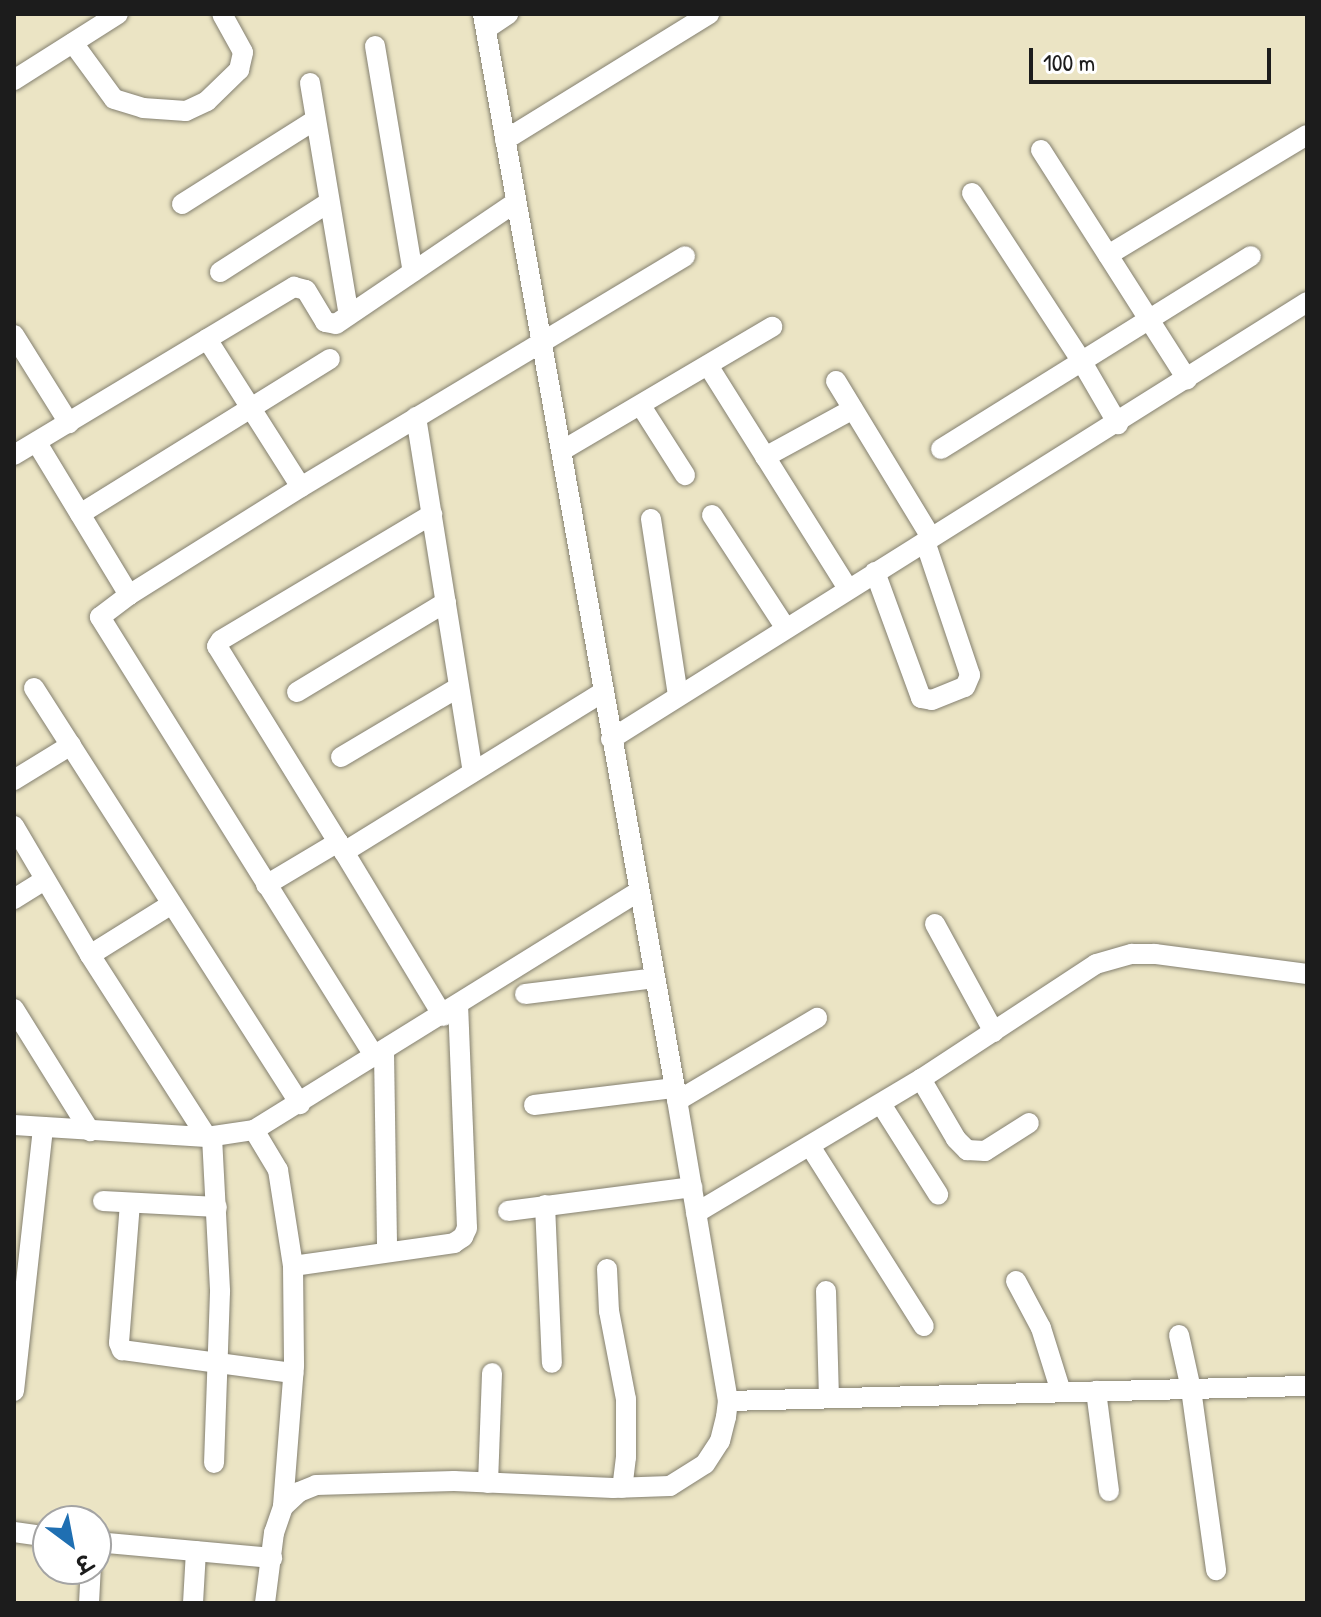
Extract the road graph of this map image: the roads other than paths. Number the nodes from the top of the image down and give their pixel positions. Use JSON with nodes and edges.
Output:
{"nodes":[{"id":1,"x":118,"y":14,"type":"edge"},
{"id":2,"x":222,"y":14,"type":"edge"},
{"id":3,"x":508,"y":14,"type":"edge"},
{"id":4,"x":709,"y":14,"type":"edge"},
{"id":5,"x":484,"y":21,"type":"edge"},
{"id":6,"x":73,"y":43,"type":"junction"},
{"id":7,"x":375,"y":46,"type":"dead end"},
{"id":8,"x":14,"y":80,"type":"edge"},
{"id":9,"x":310,"y":83,"type":"dead end"},
{"id":10,"x":315,"y":120,"type":"junction"},
{"id":11,"x":1307,"y":135,"type":"edge"},
{"id":12,"x":505,"y":140,"type":"junction"},
{"id":13,"x":1041,"y":150,"type":"dead end"},
{"id":14,"x":972,"y":193,"type":"dead end"},
{"id":15,"x":328,"y":203,"type":"junction"},
{"id":16,"x":515,"y":203,"type":"junction"},
{"id":17,"x":182,"y":204,"type":"dead end"},
{"id":18,"x":1108,"y":255,"type":"junction"},
{"id":19,"x":685,"y":256,"type":"dead end"},
{"id":20,"x":1251,"y":256,"type":"dead end"},
{"id":21,"x":220,"y":272,"type":"dead end"},
{"id":22,"x":413,"y":272,"type":"junction"},
{"id":23,"x":1307,"y":302,"type":"edge"},
{"id":24,"x":349,"y":315,"type":"junction"},
{"id":25,"x":1150,"y":320,"type":"junction"},
{"id":26,"x":772,"y":327,"type":"dead end"},
{"id":27,"x":14,"y":335,"type":"edge"},
{"id":28,"x":207,"y":339,"type":"junction"},
{"id":29,"x":541,"y":340,"type":"junction"},
{"id":30,"x":330,"y":359,"type":"dead end"},
{"id":31,"x":1082,"y":362,"type":"junction"},
{"id":32,"x":709,"y":367,"type":"junction"},
{"id":33,"x":1187,"y":379,"type":"junction"},
{"id":34,"x":836,"y":381,"type":"dead end"},
{"id":35,"x":641,"y":406,"type":"junction"},
{"id":36,"x":853,"y":409,"type":"junction"},
{"id":37,"x":252,"y":410,"type":"junction"},
{"id":38,"x":416,"y":417,"type":"junction"},
{"id":39,"x":69,"y":423,"type":"junction"},
{"id":40,"x":1118,"y":424,"type":"junction"},
{"id":41,"x":37,"y":443,"type":"junction"},
{"id":42,"x":941,"y":449,"type":"dead end"},
{"id":43,"x":563,"y":450,"type":"junction"},
{"id":44,"x":14,"y":455,"type":"edge"},
{"id":45,"x":765,"y":457,"type":"junction"},
{"id":46,"x":685,"y":475,"type":"dead end"},
{"id":47,"x":301,"y":487,"type":"junction"},
{"id":48,"x":80,"y":514,"type":"junction"},
{"id":49,"x":432,"y":514,"type":"junction"},
{"id":50,"x":712,"y":515,"type":"dead end"},
{"id":51,"x":651,"y":519,"type":"dead end"},
{"id":52,"x":928,"y":539,"type":"junction"},
{"id":53,"x":875,"y":572,"type":"junction"},
{"id":54,"x":848,"y":589,"type":"junction"},
{"id":55,"x":129,"y":595,"type":"junction"},
{"id":56,"x":446,"y":602,"type":"junction"},
{"id":57,"x":785,"y":627,"type":"junction"},
{"id":58,"x":459,"y":687,"type":"junction"},
{"id":59,"x":34,"y":688,"type":"dead end"},
{"id":60,"x":297,"y":692,"type":"dead end"},
{"id":61,"x":603,"y":692,"type":"junction"},
{"id":62,"x":678,"y":696,"type":"junction"},
{"id":63,"x":611,"y":739,"type":"junction"},
{"id":64,"x":71,"y":745,"type":"junction"},
{"id":65,"x":341,"y":757,"type":"dead end"},
{"id":66,"x":473,"y":771,"type":"junction"},
{"id":67,"x":14,"y":780,"type":"edge"},
{"id":68,"x":14,"y":826,"type":"edge"},
{"id":69,"x":341,"y":847,"type":"junction"},
{"id":70,"x":45,"y":880,"type":"junction"},
{"id":71,"x":266,"y":885,"type":"junction"},
{"id":72,"x":638,"y":892,"type":"junction"},
{"id":73,"x":14,"y":899,"type":"edge"},
{"id":74,"x":170,"y":905,"type":"junction"},
{"id":75,"x":935,"y":924,"type":"dead end"},
{"id":76,"x":90,"y":955,"type":"junction"},
{"id":77,"x":1307,"y":974,"type":"edge"},
{"id":78,"x":655,"y":978,"type":"junction"},
{"id":79,"x":525,"y":994,"type":"dead end"},
{"id":80,"x":14,"y":1009,"type":"edge"},
{"id":81,"x":450,"y":1011,"type":"junction"},
{"id":82,"x":817,"y":1018,"type":"dead end"},
{"id":83,"x":994,"y":1032,"type":"junction"},
{"id":84,"x":379,"y":1054,"type":"junction"},
{"id":85,"x":921,"y":1079,"type":"junction"},
{"id":86,"x":676,"y":1095,"type":"junction"},
{"id":87,"x":300,"y":1104,"type":"junction"},
{"id":88,"x":881,"y":1104,"type":"junction"},
{"id":89,"x":534,"y":1105,"type":"dead end"},
{"id":90,"x":1029,"y":1123,"type":"dead end"},
{"id":91,"x":14,"y":1125,"type":"edge"},
{"id":92,"x":43,"y":1128,"type":"junction"},
{"id":93,"x":254,"y":1130,"type":"junction"},
{"id":94,"x":90,"y":1131,"type":"junction"},
{"id":95,"x":210,"y":1137,"type":"junction"},
{"id":96,"x":810,"y":1146,"type":"junction"},
{"id":97,"x":692,"y":1187,"type":"junction"},
{"id":98,"x":938,"y":1194,"type":"dead end"},
{"id":99,"x":103,"y":1201,"type":"dead end"},
{"id":100,"x":130,"y":1203,"type":"junction"},
{"id":101,"x":545,"y":1205,"type":"junction"},
{"id":102,"x":217,"y":1207,"type":"junction"},
{"id":103,"x":508,"y":1211,"type":"dead end"},
{"id":104,"x":696,"y":1213,"type":"junction"},
{"id":105,"x":387,"y":1251,"type":"junction"},
{"id":106,"x":293,"y":1266,"type":"junction"},
{"id":107,"x":607,"y":1269,"type":"dead end"},
{"id":108,"x":1016,"y":1281,"type":"dead end"},
{"id":109,"x":826,"y":1291,"type":"dead end"},
{"id":110,"x":924,"y":1326,"type":"dead end"},
{"id":111,"x":1179,"y":1335,"type":"dead end"},
{"id":112,"x":552,"y":1363,"type":"dead end"},
{"id":113,"x":219,"y":1364,"type":"junction"},
{"id":114,"x":293,"y":1373,"type":"junction"},
{"id":115,"x":492,"y":1373,"type":"dead end"},
{"id":116,"x":1306,"y":1386,"type":"edge"},
{"id":117,"x":1191,"y":1389,"type":"junction"},
{"id":118,"x":14,"y":1391,"type":"edge"},
{"id":119,"x":1096,"y":1391,"type":"junction"},
{"id":120,"x":1061,"y":1392,"type":"junction"},
{"id":121,"x":829,"y":1398,"type":"junction"},
{"id":122,"x":728,"y":1401,"type":"junction"},
{"id":123,"x":214,"y":1463,"type":"dead end"},
{"id":124,"x":488,"y":1483,"type":"junction"},
{"id":125,"x":622,"y":1488,"type":"junction"},
{"id":126,"x":1109,"y":1491,"type":"dead end"},
{"id":127,"x":283,"y":1507,"type":"junction"},
{"id":128,"x":112,"y":1543,"type":"edge"},
{"id":129,"x":196,"y":1551,"type":"junction"},
{"id":130,"x":272,"y":1558,"type":"junction"},
{"id":131,"x":1216,"y":1570,"type":"dead end"},
{"id":132,"x":193,"y":1603,"type":"edge"},
{"id":133,"x":265,"y":1603,"type":"edge"}],
"edges":[{"from":1,"to":6,"type":"street"},
{"from":2,"to":6,"type":"street"},
{"from":3,"to":5,"type":"street"},
{"from":4,"to":12,"type":"street"},
{"from":5,"to":12,"type":"street"},
{"from":6,"to":8,"type":"street"},
{"from":7,"to":22,"type":"street"},
{"from":9,"to":10,"type":"street"},
{"from":10,"to":15,"type":"street"},
{"from":10,"to":17,"type":"street"},
{"from":11,"to":18,"type":"street"},
{"from":12,"to":16,"type":"street"},
{"from":13,"to":18,"type":"street"},
{"from":14,"to":31,"type":"street"},
{"from":15,"to":21,"type":"street"},
{"from":15,"to":24,"type":"street"},
{"from":16,"to":22,"type":"street"},
{"from":16,"to":29,"type":"street"},
{"from":18,"to":25,"type":"street"},
{"from":19,"to":29,"type":"street"},
{"from":20,"to":25,"type":"street"},
{"from":22,"to":24,"type":"street"},
{"from":23,"to":33,"type":"street"},
{"from":24,"to":28,"type":"street"},
{"from":25,"to":31,"type":"street"},
{"from":25,"to":33,"type":"street"},
{"from":26,"to":32,"type":"street"},
{"from":27,"to":39,"type":"street"},
{"from":28,"to":37,"type":"street"},
{"from":28,"to":39,"type":"street"},
{"from":29,"to":38,"type":"street"},
{"from":29,"to":43,"type":"street"},
{"from":30,"to":37,"type":"street"},
{"from":31,"to":40,"type":"street"},
{"from":31,"to":42,"type":"street"},
{"from":32,"to":35,"type":"street"},
{"from":32,"to":45,"type":"street"},
{"from":33,"to":40,"type":"street"},
{"from":34,"to":36,"type":"street"},
{"from":35,"to":43,"type":"street"},
{"from":35,"to":46,"type":"street"},
{"from":36,"to":45,"type":"street"},
{"from":36,"to":52,"type":"street"},
{"from":37,"to":47,"type":"street"},
{"from":37,"to":48,"type":"street"},
{"from":38,"to":47,"type":"street"},
{"from":38,"to":49,"type":"street"},
{"from":39,"to":41,"type":"street"},
{"from":40,"to":52,"type":"street"},
{"from":41,"to":44,"type":"street"},
{"from":41,"to":48,"type":"street"},
{"from":43,"to":61,"type":"street"},
{"from":45,"to":54,"type":"street"},
{"from":47,"to":55,"type":"street"},
{"from":48,"to":55,"type":"street"},
{"from":49,"to":56,"type":"street"},
{"from":49,"to":69,"type":"street"},
{"from":50,"to":57,"type":"street"},
{"from":51,"to":62,"type":"street"},
{"from":52,"to":53,"type":"street"},
{"from":52,"to":53,"type":"street"},
{"from":53,"to":54,"type":"street"},
{"from":54,"to":57,"type":"street"},
{"from":55,"to":71,"type":"street"},
{"from":56,"to":58,"type":"street"},
{"from":56,"to":60,"type":"street"},
{"from":57,"to":62,"type":"street"},
{"from":58,"to":65,"type":"street"},
{"from":58,"to":66,"type":"street"},
{"from":59,"to":64,"type":"street"},
{"from":61,"to":63,"type":"street"},
{"from":61,"to":66,"type":"street"},
{"from":62,"to":63,"type":"street"},
{"from":63,"to":72,"type":"street"},
{"from":64,"to":67,"type":"street"},
{"from":64,"to":74,"type":"street"},
{"from":66,"to":69,"type":"street"},
{"from":68,"to":70,"type":"street"},
{"from":69,"to":71,"type":"street"},
{"from":69,"to":81,"type":"street"},
{"from":70,"to":73,"type":"street"},
{"from":70,"to":76,"type":"street"},
{"from":71,"to":84,"type":"street"},
{"from":72,"to":78,"type":"street"},
{"from":72,"to":81,"type":"street"},
{"from":74,"to":76,"type":"street"},
{"from":74,"to":87,"type":"street"},
{"from":75,"to":83,"type":"street"},
{"from":76,"to":95,"type":"street"},
{"from":77,"to":83,"type":"street"},
{"from":78,"to":79,"type":"street"},
{"from":78,"to":86,"type":"street"},
{"from":80,"to":94,"type":"street"},
{"from":81,"to":84,"type":"street"},
{"from":81,"to":105,"type":"street"},
{"from":82,"to":86,"type":"street"},
{"from":83,"to":85,"type":"street"},
{"from":84,"to":87,"type":"street"},
{"from":84,"to":105,"type":"street"},
{"from":85,"to":88,"type":"street"},
{"from":85,"to":90,"type":"street"},
{"from":86,"to":89,"type":"street"},
{"from":86,"to":97,"type":"street"},
{"from":87,"to":93,"type":"street"},
{"from":88,"to":96,"type":"street"},
{"from":88,"to":98,"type":"street"},
{"from":91,"to":92,"type":"street"},
{"from":92,"to":94,"type":"street"},
{"from":92,"to":118,"type":"street"},
{"from":93,"to":95,"type":"street"},
{"from":93,"to":106,"type":"street"},
{"from":94,"to":95,"type":"street"},
{"from":95,"to":102,"type":"street"},
{"from":96,"to":104,"type":"street"},
{"from":96,"to":110,"type":"street"},
{"from":97,"to":101,"type":"street"},
{"from":97,"to":104,"type":"street"},
{"from":99,"to":100,"type":"street"},
{"from":100,"to":102,"type":"street"},
{"from":100,"to":113,"type":"street"},
{"from":101,"to":103,"type":"street"},
{"from":101,"to":112,"type":"street"},
{"from":102,"to":113,"type":"street"},
{"from":104,"to":122,"type":"street"},
{"from":105,"to":106,"type":"street"},
{"from":106,"to":114,"type":"street"},
{"from":107,"to":125,"type":"street"},
{"from":108,"to":120,"type":"street"},
{"from":109,"to":121,"type":"street"},
{"from":111,"to":117,"type":"street"},
{"from":113,"to":114,"type":"street"},
{"from":113,"to":123,"type":"street"},
{"from":114,"to":127,"type":"street"},
{"from":115,"to":124,"type":"street"},
{"from":116,"to":117,"type":"street"},
{"from":117,"to":119,"type":"street"},
{"from":117,"to":131,"type":"street"},
{"from":119,"to":120,"type":"street"},
{"from":119,"to":126,"type":"street"},
{"from":120,"to":121,"type":"street"},
{"from":121,"to":122,"type":"street"},
{"from":122,"to":125,"type":"street"},
{"from":124,"to":125,"type":"street"},
{"from":124,"to":127,"type":"street"},
{"from":127,"to":130,"type":"street"},
{"from":128,"to":129,"type":"street"},
{"from":129,"to":130,"type":"street"},
{"from":129,"to":132,"type":"street"},
{"from":130,"to":133,"type":"street"}]}
